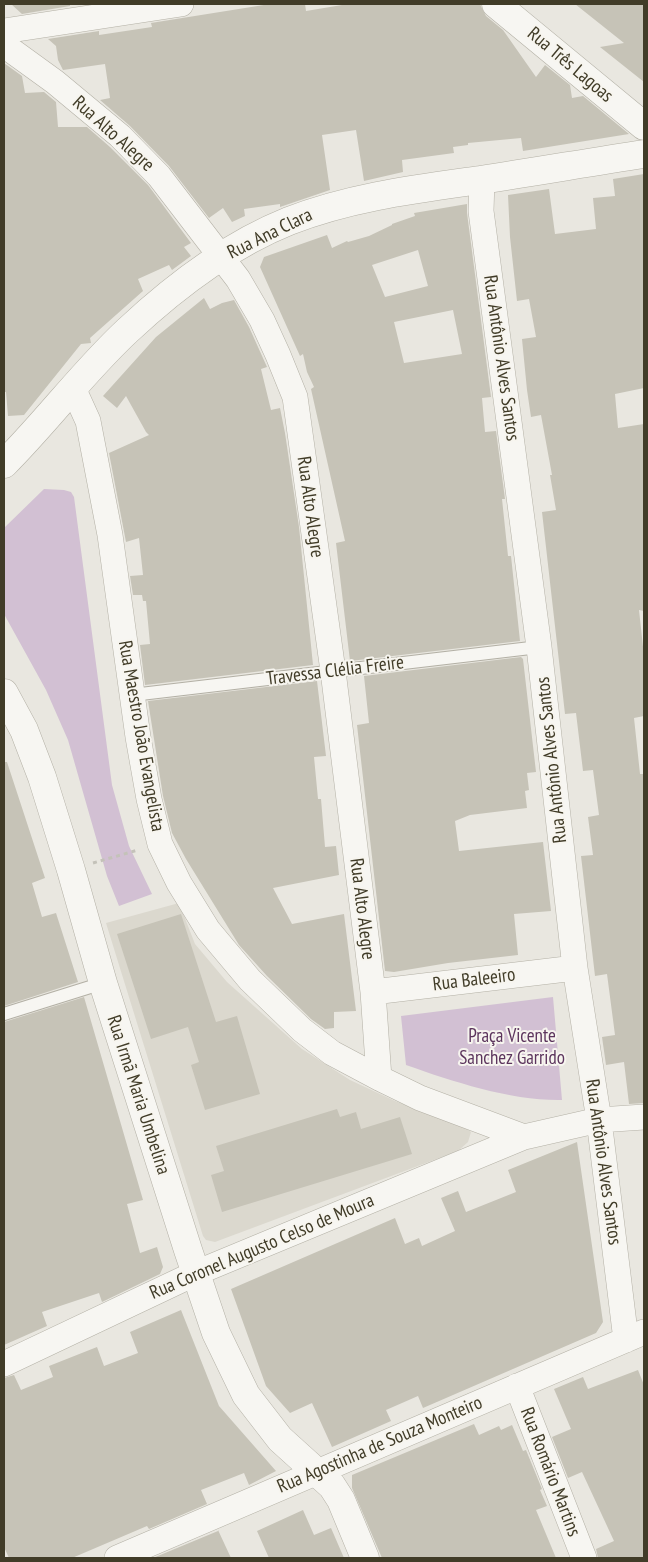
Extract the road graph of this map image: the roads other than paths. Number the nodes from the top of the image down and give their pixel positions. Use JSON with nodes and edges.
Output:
{"nodes":[{"id":1,"x":181,"y":4,"type":"edge"},
{"id":2,"x":496,"y":4,"type":"edge"},
{"id":3,"x":4,"y":31,"type":"edge"},
{"id":4,"x":4,"y":45,"type":"edge"},
{"id":5,"x":644,"y":126,"type":"edge"},
{"id":6,"x":644,"y":154,"type":"edge"},
{"id":7,"x":482,"y":180,"type":"junction"},
{"id":8,"x":221,"y":257,"type":"junction"},
{"id":9,"x":73,"y":388,"type":"junction"},
{"id":10,"x":4,"y":464,"type":"edge"},
{"id":11,"x":539,"y":647,"type":"junction"},
{"id":12,"x":333,"y":672,"type":"junction"},
{"id":13,"x":4,"y":693,"type":"edge"},
{"id":14,"x":132,"y":695,"type":"junction"},
{"id":15,"x":576,"y":968,"type":"junction"},
{"id":16,"x":102,"y":983,"type":"junction"},
{"id":17,"x":372,"y":992,"type":"junction"},
{"id":18,"x":4,"y":1014,"type":"edge"},
{"id":19,"x":379,"y":1078,"type":"junction"},
{"id":20,"x":644,"y":1117,"type":"edge"},
{"id":21,"x":599,"y":1120,"type":"junction"},
{"id":22,"x":524,"y":1137,"type":"junction"},
{"id":23,"x":196,"y":1273,"type":"junction"},
{"id":24,"x":635,"y":1336,"type":"edge"},
{"id":25,"x":4,"y":1364,"type":"edge"},
{"id":26,"x":517,"y":1386,"type":"junction"},
{"id":27,"x":317,"y":1472,"type":"junction"},
{"id":28,"x":131,"y":1555,"type":"edge"},
{"id":29,"x":365,"y":1558,"type":"edge"},
{"id":30,"x":584,"y":1558,"type":"edge"}],
"edges":[{"from":1,"to":3,"type":"street"},
{"from":2,"to":5,"type":"street","name":"Rua Três Lagoas"},
{"from":4,"to":8,"type":"street","name":"Rua Alto Alegre"},
{"from":6,"to":7,"type":"street","name":"Rua Ana Clara"},
{"from":7,"to":8,"type":"street","name":"Rua Ana Clara"},
{"from":7,"to":11,"type":"street","name":"Rua Antônio Alves Santos"},
{"from":8,"to":9,"type":"street","name":"Rua Ana Clara"},
{"from":8,"to":12,"type":"street","name":"Rua Alto Alegre"},
{"from":9,"to":10,"type":"street","name":"Rua Ana Clara"},
{"from":9,"to":14,"type":"street","name":"Rua Maestro João Evangelista"},
{"from":11,"to":12,"type":"lane","name":"Travessa Clélia Freire"},
{"from":11,"to":15,"type":"street","name":"Rua Antônio Alves Santos"},
{"from":12,"to":14,"type":"lane","name":"Travessa Clélia Freire"},
{"from":12,"to":17,"type":"street","name":"Rua Alto Alegre"},
{"from":13,"to":16,"type":"street","name":"Rua Irmã Maria Umbelina"},
{"from":14,"to":19,"type":"street","name":"Rua Maestro João Evangelista"},
{"from":15,"to":17,"type":"street","name":"Rua Baleeiro"},
{"from":15,"to":21,"type":"street","name":"Rua Antônio Alves Santos"},
{"from":16,"to":18,"type":"lane"},
{"from":16,"to":23,"type":"street","name":"Rua Irmã Maria Umbelina"},
{"from":17,"to":19,"type":"street","name":"Rua Alto Alegre"},
{"from":19,"to":22,"type":"street","name":"Rua Maestro João Evangelista"},
{"from":20,"to":21,"type":"street"},
{"from":21,"to":22,"type":"street"},
{"from":21,"to":24,"type":"street","name":"Rua Antônio Alves Santos"},
{"from":22,"to":23,"type":"street","name":"Rua Coronel Augusto Celso de Moura"},
{"from":23,"to":25,"type":"street","name":"Rua Coronel Augusto Celso de Moura"},
{"from":23,"to":27,"type":"street","name":"Rua Irmã Maria Umbelina"},
{"from":24,"to":26,"type":"street","name":"Rua Agostinha de Souza Monteiro"},
{"from":26,"to":27,"type":"street","name":"Rua Agostinha de Souza Monteiro"},
{"from":26,"to":30,"type":"street","name":"Rua Romário Martins"},
{"from":27,"to":28,"type":"street","name":"Rua Agostinha de Souza Monteiro"},
{"from":27,"to":29,"type":"street","name":"Rua Irmã Maria Umbelina"}]}
